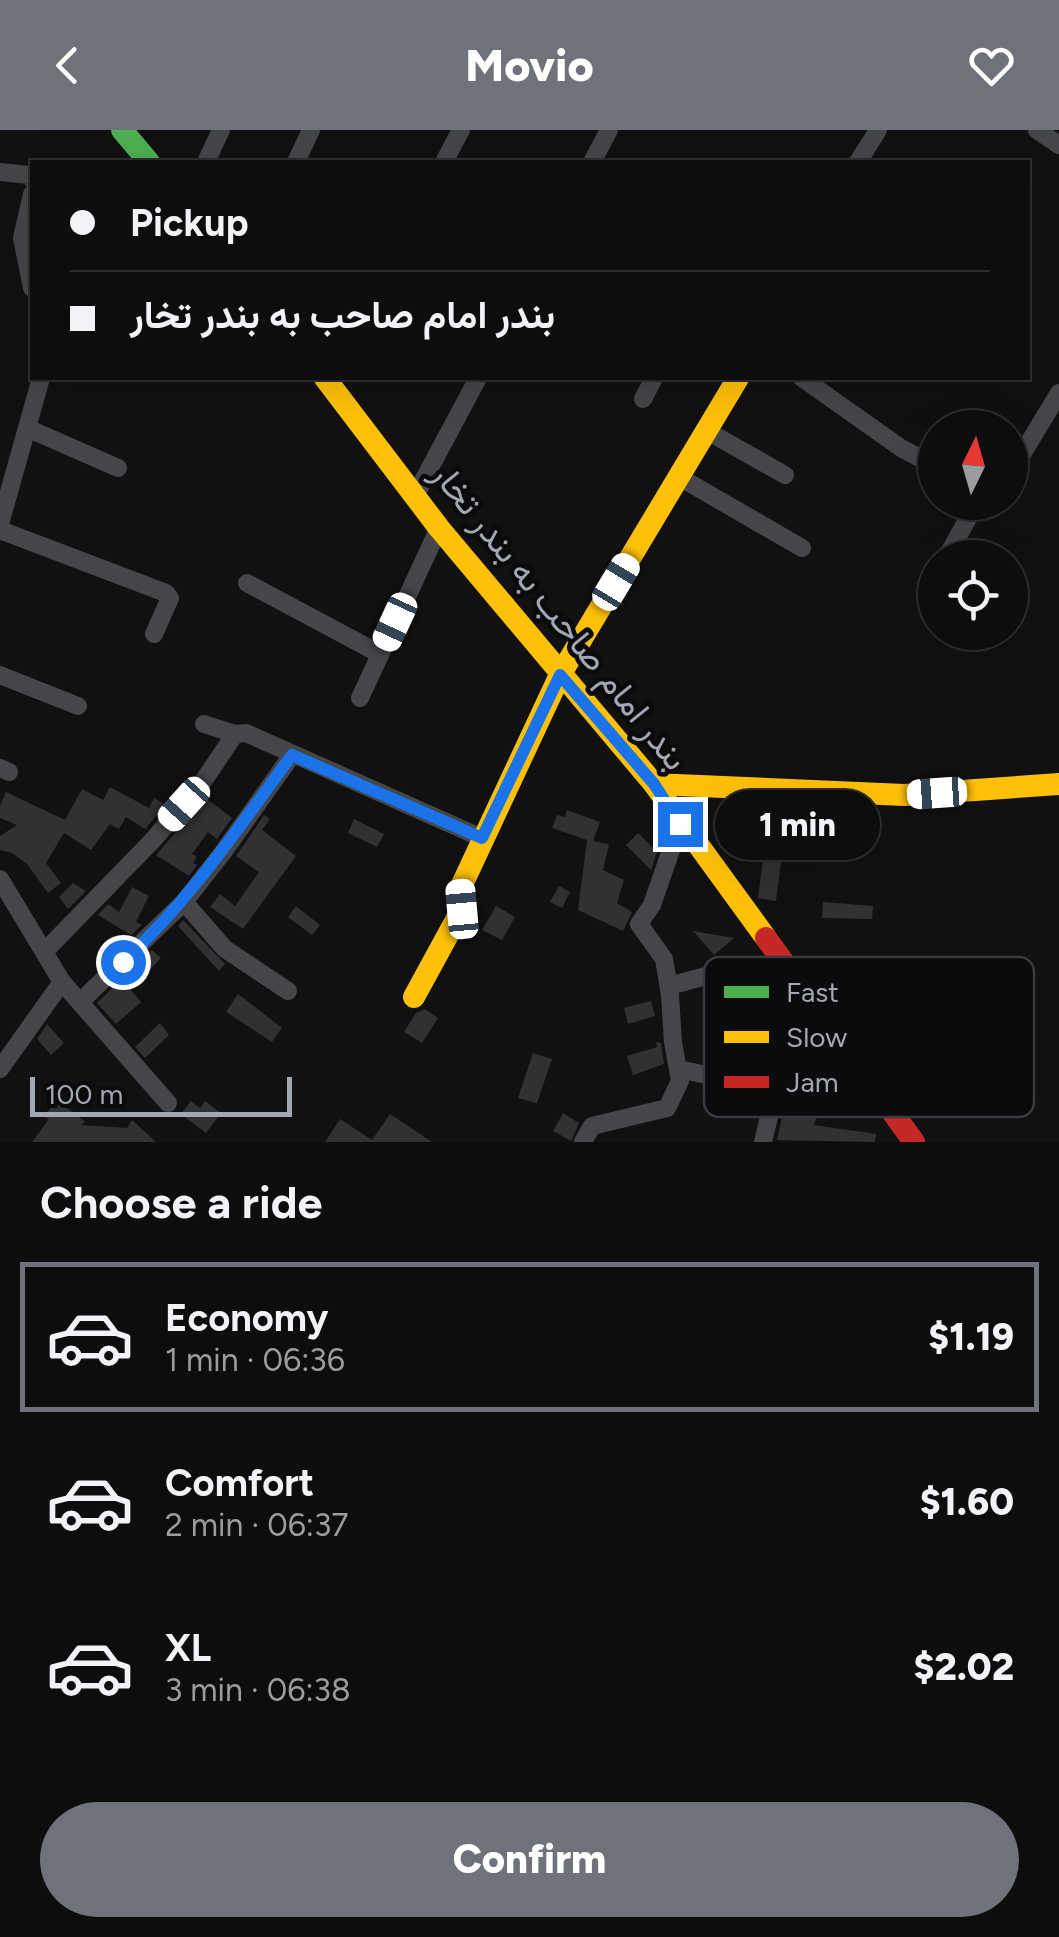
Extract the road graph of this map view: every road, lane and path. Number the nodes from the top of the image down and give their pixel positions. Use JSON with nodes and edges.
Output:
{"nodes":[{"id":1,"x":122,"y":130,"type":"edge"},
{"id":2,"x":220,"y":130,"type":"edge"},
{"id":3,"x":311,"y":130,"type":"edge"},
{"id":4,"x":461,"y":130,"type":"edge"},
{"id":5,"x":609,"y":130,"type":"edge"},
{"id":6,"x":878,"y":130,"type":"edge"},
{"id":7,"x":1037,"y":130,"type":"edge"},
{"id":8,"x":1059,"y":145,"type":"edge"},
{"id":9,"x":147,"y":160,"type":"edge"},
{"id":10,"x":207,"y":160,"type":"edge"},
{"id":11,"x":297,"y":160,"type":"edge"},
{"id":12,"x":445,"y":160,"type":"edge"},
{"id":13,"x":593,"y":160,"type":"edge"},
{"id":14,"x":866,"y":160,"type":"edge"},
{"id":15,"x":0,"y":172,"type":"edge"},
{"id":16,"x":30,"y":176,"type":"edge"},
{"id":17,"x":30,"y":202,"type":"edge"},
{"id":18,"x":30,"y":277,"type":"edge"},
{"id":19,"x":40,"y":380,"type":"edge"},
{"id":20,"x":328,"y":380,"type":"edge"},
{"id":21,"x":477,"y":380,"type":"edge"},
{"id":22,"x":653,"y":380,"type":"edge"},
{"id":23,"x":737,"y":380,"type":"edge"},
{"id":24,"x":805,"y":380,"type":"edge"},
{"id":25,"x":1059,"y":393,"type":"edge"},
{"id":26,"x":643,"y":399,"type":"dead end"},
{"id":27,"x":27,"y":428,"type":"junction"},
{"id":28,"x":706,"y":430,"type":"junction"},
{"id":29,"x":1028,"y":444,"type":"edge"},
{"id":30,"x":918,"y":457,"type":"edge"},
{"id":31,"x":118,"y":468,"type":"dead end"},
{"id":32,"x":785,"y":475,"type":"dead end"},
{"id":33,"x":681,"y":478,"type":"junction"},
{"id":34,"x":416,"y":494,"type":"junction"},
{"id":35,"x":3,"y":503,"type":"edge"},
{"id":36,"x":0,"y":527,"type":"edge"},
{"id":37,"x":439,"y":528,"type":"junction"},
{"id":38,"x":802,"y":548,"type":"dead end"},
{"id":39,"x":246,"y":583,"type":"dead end"},
{"id":40,"x":154,"y":634,"type":"dead end"},
{"id":41,"x":380,"y":654,"type":"junction"},
{"id":42,"x":0,"y":675,"type":"edge"},
{"id":43,"x":560,"y":675,"type":"junction"},
{"id":44,"x":360,"y":698,"type":"dead end"},
{"id":45,"x":78,"y":706,"type":"dead end"},
{"id":46,"x":204,"y":724,"type":"dead end"},
{"id":47,"x":234,"y":734,"type":"junction"},
{"id":48,"x":292,"y":755,"type":"junction"},
{"id":49,"x":654,"y":784,"type":"junction"},
{"id":50,"x":1059,"y":784,"type":"edge"},
{"id":51,"x":680,"y":824,"type":"junction"},
{"id":52,"x":482,"y":838,"type":"junction"},
{"id":53,"x":0,"y":879,"type":"edge"},
{"id":54,"x":184,"y":902,"type":"junction"},
{"id":55,"x":44,"y":952,"type":"junction"},
{"id":56,"x":781,"y":957,"type":"edge"},
{"id":57,"x":704,"y":976,"type":"edge"},
{"id":58,"x":62,"y":982,"type":"junction"},
{"id":59,"x":669,"y":986,"type":"junction"},
{"id":60,"x":288,"y":991,"type":"dead end"},
{"id":61,"x":414,"y":996,"type":"dead end"},
{"id":62,"x":80,"y":1002,"type":"junction"},
{"id":63,"x":0,"y":1069,"type":"edge"},
{"id":64,"x":678,"y":1069,"type":"junction"},
{"id":65,"x":704,"y":1074,"type":"edge"},
{"id":66,"x":168,"y":1103,"type":"dead end"},
{"id":67,"x":769,"y":1117,"type":"edge"},
{"id":68,"x":896,"y":1117,"type":"edge"},
{"id":69,"x":583,"y":1142,"type":"edge"},
{"id":70,"x":763,"y":1142,"type":"edge"},
{"id":71,"x":914,"y":1142,"type":"edge"}],
"edges":[{"from":1,"to":9,"type":"street"},
{"from":2,"to":10,"type":"street"},
{"from":3,"to":11,"type":"street"},
{"from":4,"to":12,"type":"street"},
{"from":5,"to":13,"type":"street"},
{"from":6,"to":14,"type":"street"},
{"from":7,"to":8,"type":"street"},
{"from":15,"to":16,"type":"street"},
{"from":17,"to":18,"type":"street"},
{"from":19,"to":27,"type":"street"},
{"from":20,"to":34,"type":"street","name":"بندر امام صاحب به بندر تخار"},
{"from":21,"to":34,"type":"street"},
{"from":22,"to":26,"type":"street"},
{"from":23,"to":28,"type":"street"},
{"from":24,"to":30,"type":"street"},
{"from":25,"to":29,"type":"street"},
{"from":27,"to":31,"type":"street"},
{"from":27,"to":35,"type":"street"},
{"from":28,"to":32,"type":"street"},
{"from":28,"to":33,"type":"street"},
{"from":33,"to":38,"type":"street"},
{"from":33,"to":43,"type":"street"},
{"from":34,"to":37,"type":"street","name":"بندر امام صاحب به بندر تخار"},
{"from":35,"to":36,"type":"street"},
{"from":36,"to":40,"type":"street"},
{"from":37,"to":41,"type":"street"},
{"from":37,"to":43,"type":"street","name":"بندر امام صاحب به بندر تخار"},
{"from":39,"to":41,"type":"street"},
{"from":41,"to":44,"type":"street"},
{"from":42,"to":45,"type":"street"},
{"from":43,"to":49,"type":"street","name":"بندر امام صاحب به بندر تخار"},
{"from":43,"to":52,"type":"street"},
{"from":46,"to":47,"type":"street"},
{"from":47,"to":48,"type":"street"},
{"from":47,"to":55,"type":"street"},
{"from":48,"to":52,"type":"street"},
{"from":48,"to":54,"type":"street"},
{"from":49,"to":50,"type":"street"},
{"from":49,"to":51,"type":"street","name":"بندر امام صاحب به بندر تخار"},
{"from":51,"to":56,"type":"street","name":"بندر امام صاحب به بندر تخار"},
{"from":51,"to":59,"type":"street"},
{"from":52,"to":61,"type":"street"},
{"from":53,"to":55,"type":"street"},
{"from":54,"to":60,"type":"street"},
{"from":54,"to":62,"type":"street"},
{"from":55,"to":58,"type":"street"},
{"from":57,"to":59,"type":"street"},
{"from":58,"to":62,"type":"street"},
{"from":58,"to":63,"type":"street"},
{"from":59,"to":64,"type":"street"},
{"from":62,"to":66,"type":"street"},
{"from":64,"to":65,"type":"street"},
{"from":64,"to":69,"type":"street"},
{"from":67,"to":70,"type":"street"},
{"from":68,"to":71,"type":"street","name":"بندر امام صاحب به بندر تخار"}]}
